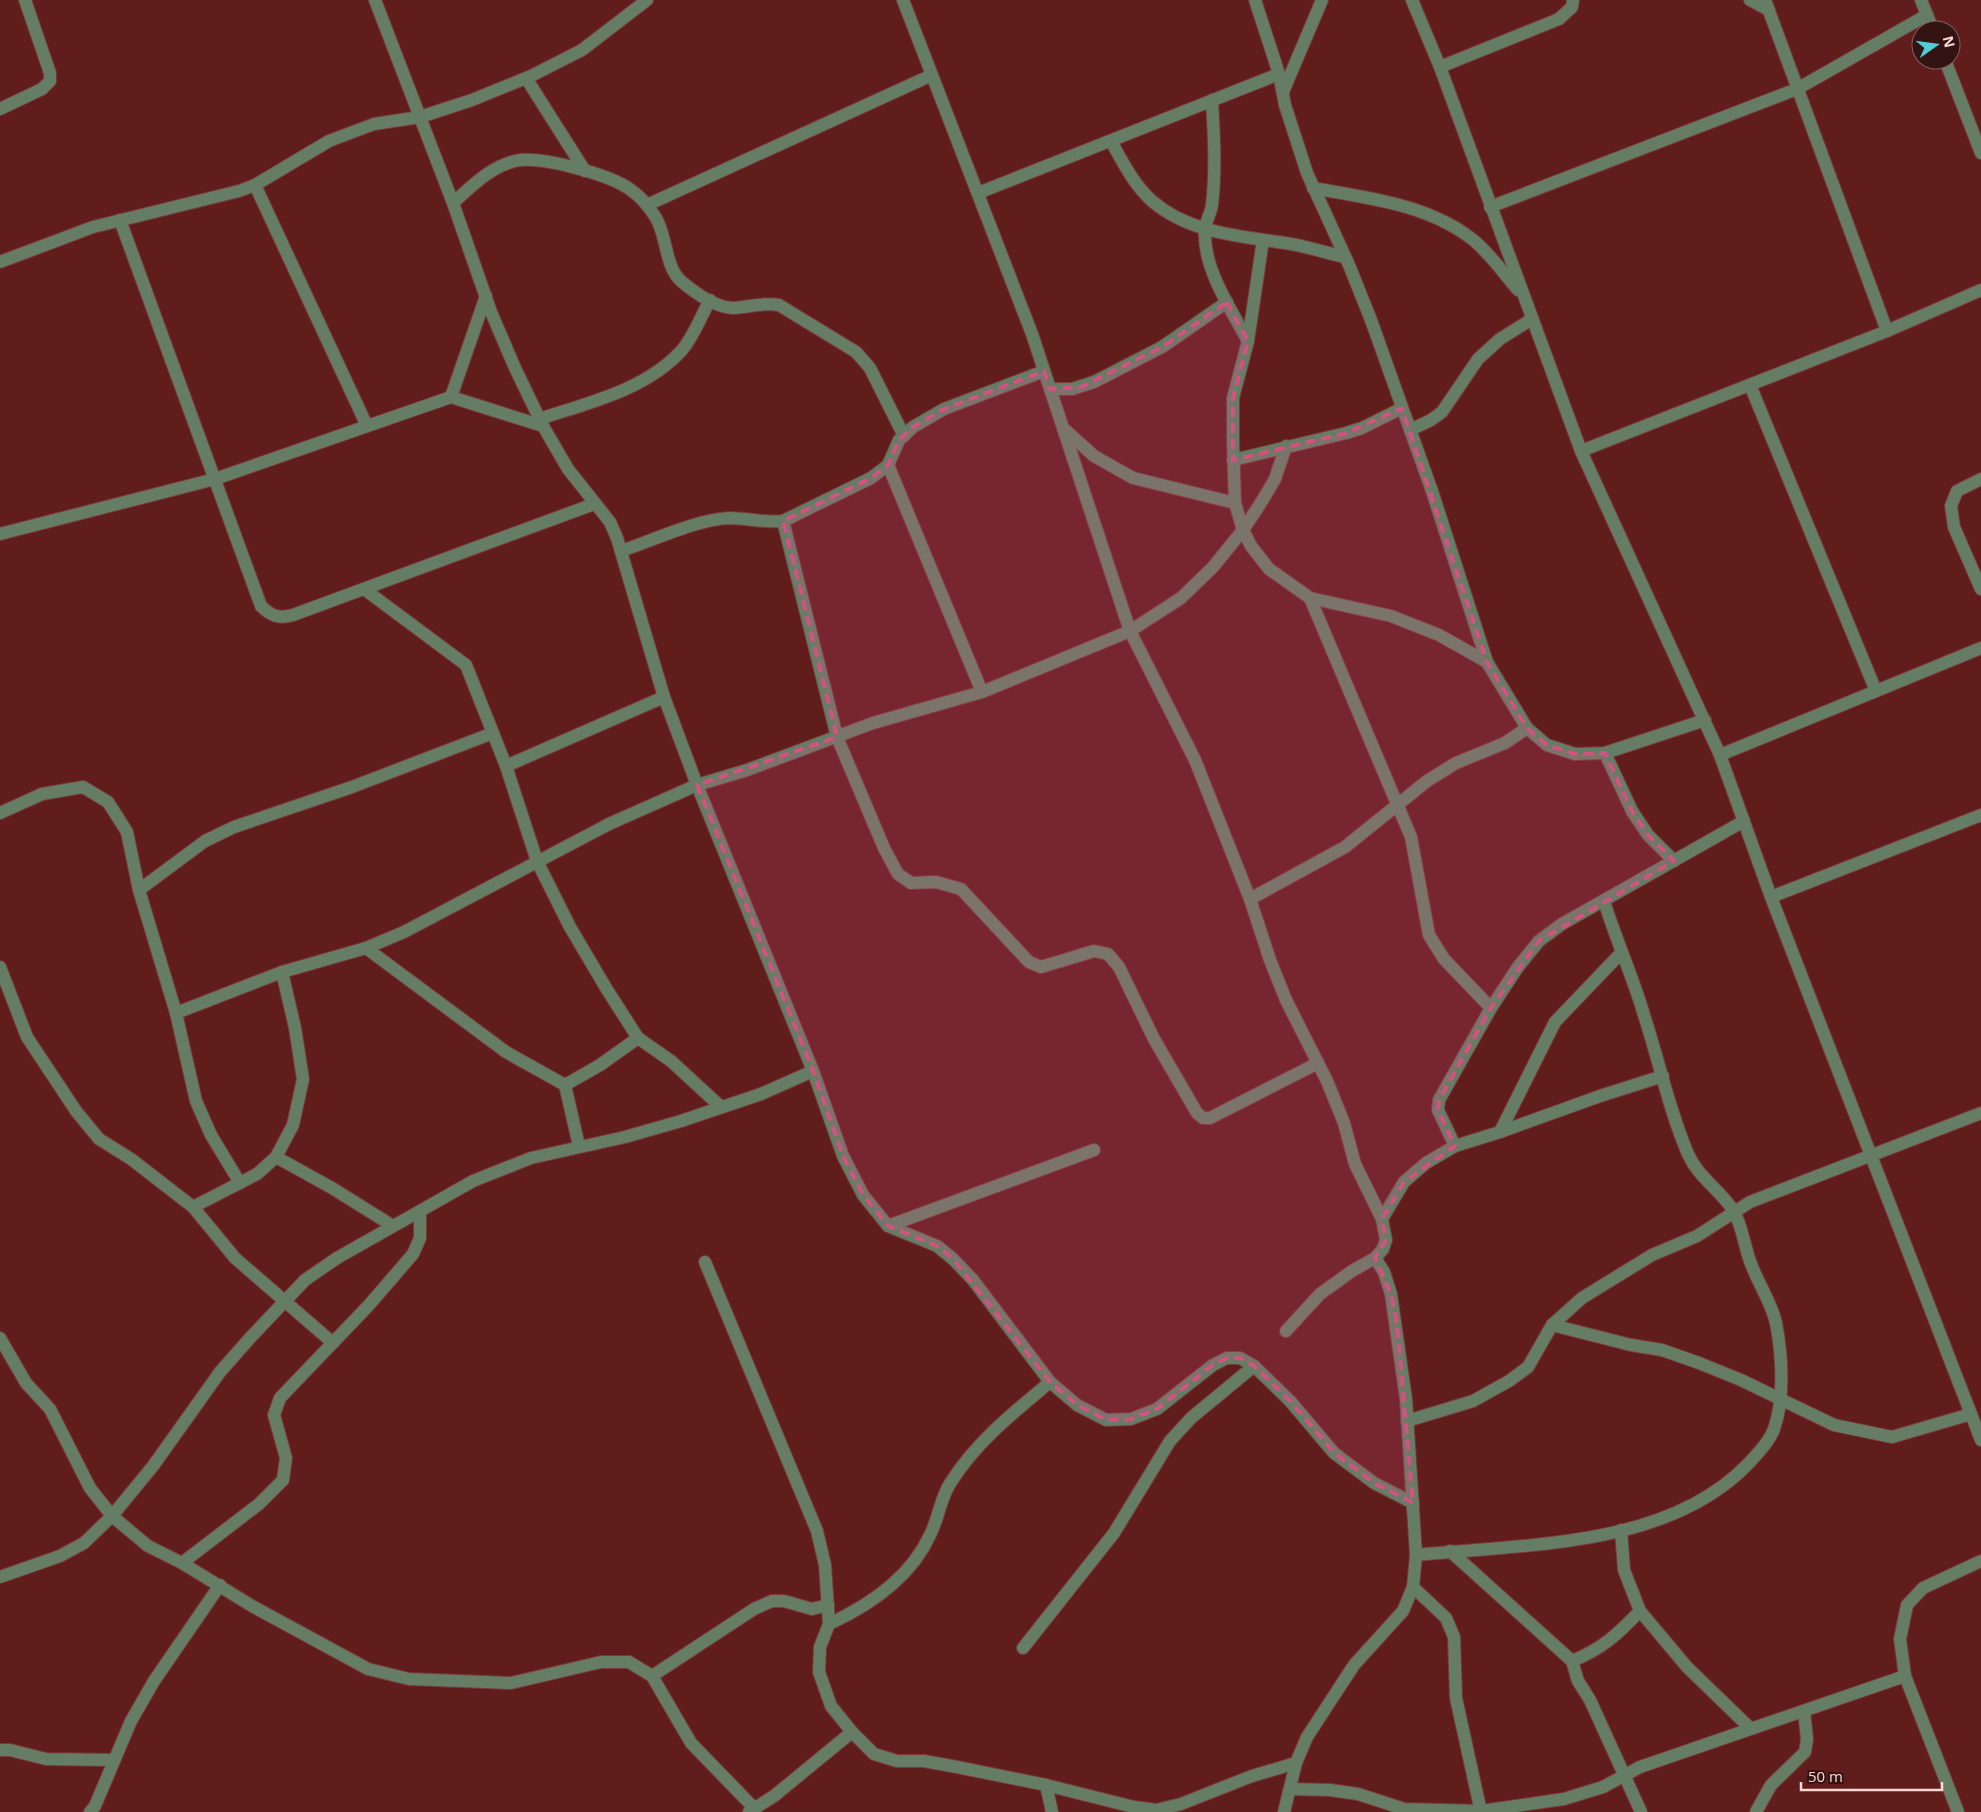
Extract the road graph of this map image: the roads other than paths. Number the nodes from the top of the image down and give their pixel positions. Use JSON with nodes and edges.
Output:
{"nodes":[{"id":1,"x":25,"y":0,"type":"edge"},
{"id":2,"x":375,"y":0,"type":"edge"},
{"id":3,"x":648,"y":0,"type":"edge"},
{"id":4,"x":903,"y":0,"type":"edge"},
{"id":5,"x":1254,"y":0,"type":"edge"},
{"id":6,"x":1322,"y":0,"type":"edge"},
{"id":7,"x":1412,"y":0,"type":"edge"},
{"id":8,"x":1573,"y":0,"type":"edge"},
{"id":9,"x":1750,"y":0,"type":"edge"},
{"id":10,"x":1921,"y":0,"type":"edge"},
{"id":11,"x":1767,"y":5,"type":"edge"},
{"id":12,"x":1927,"y":15,"type":"junction"},
{"id":13,"x":1929,"y":20,"type":"edge"},
{"id":14,"x":1440,"y":67,"type":"junction"},
{"id":15,"x":1949,"y":70,"type":"edge"},
{"id":16,"x":1279,"y":74,"type":"junction"},
{"id":17,"x":932,"y":76,"type":"junction"},
{"id":18,"x":526,"y":78,"type":"junction"},
{"id":19,"x":1797,"y":89,"type":"junction"},
{"id":20,"x":1283,"y":92,"type":"junction"},
{"id":21,"x":1212,"y":100,"type":"junction"},
{"id":22,"x":0,"y":109,"type":"edge"},
{"id":23,"x":420,"y":117,"type":"junction"},
{"id":24,"x":1978,"y":136,"type":"edge"},
{"id":25,"x":1111,"y":141,"type":"junction"},
{"id":26,"x":1981,"y":154,"type":"edge"},
{"id":27,"x":585,"y":171,"type":"junction"},
{"id":28,"x":255,"y":185,"type":"junction"},
{"id":29,"x":1313,"y":188,"type":"junction"},
{"id":30,"x":978,"y":194,"type":"junction"},
{"id":31,"x":453,"y":203,"type":"junction"},
{"id":32,"x":647,"y":205,"type":"junction"},
{"id":33,"x":1490,"y":206,"type":"junction"},
{"id":34,"x":120,"y":220,"type":"junction"},
{"id":35,"x":1204,"y":230,"type":"junction"},
{"id":36,"x":1263,"y":240,"type":"junction"},
{"id":37,"x":1345,"y":258,"type":"junction"},
{"id":38,"x":0,"y":262,"type":"edge"},
{"id":39,"x":1981,"y":290,"type":"edge"},
{"id":40,"x":486,"y":296,"type":"junction"},
{"id":41,"x":1524,"y":297,"type":"junction"},
{"id":42,"x":710,"y":300,"type":"junction"},
{"id":43,"x":1227,"y":302,"type":"junction"},
{"id":44,"x":1532,"y":318,"type":"junction"},
{"id":45,"x":1887,"y":331,"type":"junction"},
{"id":46,"x":1248,"y":341,"type":"junction"},
{"id":47,"x":1044,"y":371,"type":"junction"},
{"id":48,"x":1750,"y":385,"type":"junction"},
{"id":49,"x":1050,"y":389,"type":"junction"},
{"id":50,"x":451,"y":396,"type":"junction"},
{"id":51,"x":1402,"y":408,"type":"junction"},
{"id":52,"x":541,"y":423,"type":"junction"},
{"id":53,"x":367,"y":426,"type":"junction"},
{"id":54,"x":1063,"y":428,"type":"junction"},
{"id":55,"x":1410,"y":430,"type":"junction"},
{"id":56,"x":904,"y":436,"type":"junction"},
{"id":57,"x":1286,"y":446,"type":"junction"},
{"id":58,"x":1581,"y":451,"type":"junction"},
{"id":59,"x":1233,"y":460,"type":"junction"},
{"id":60,"x":888,"y":464,"type":"junction"},
{"id":61,"x":1981,"y":479,"type":"edge"},
{"id":62,"x":215,"y":480,"type":"junction"},
{"id":63,"x":1234,"y":503,"type":"junction"},
{"id":64,"x":594,"y":504,"type":"junction"},
{"id":65,"x":783,"y":521,"type":"junction"},
{"id":66,"x":1243,"y":530,"type":"junction"},
{"id":67,"x":0,"y":534,"type":"edge"},
{"id":68,"x":621,"y":551,"type":"junction"},
{"id":69,"x":364,"y":589,"type":"junction"},
{"id":70,"x":1981,"y":589,"type":"edge"},
{"id":71,"x":1310,"y":598,"type":"junction"},
{"id":72,"x":1130,"y":630,"type":"junction"},
{"id":73,"x":1981,"y":648,"type":"edge"},
{"id":74,"x":1487,"y":662,"type":"junction"},
{"id":75,"x":1876,"y":691,"type":"junction"},
{"id":76,"x":982,"y":692,"type":"junction"},
{"id":77,"x":664,"y":697,"type":"junction"},
{"id":78,"x":1705,"y":720,"type":"junction"},
{"id":79,"x":1527,"y":728,"type":"junction"},
{"id":80,"x":493,"y":733,"type":"junction"},
{"id":81,"x":837,"y":737,"type":"junction"},
{"id":82,"x":1605,"y":752,"type":"junction"},
{"id":83,"x":1720,"y":755,"type":"junction"},
{"id":84,"x":506,"y":766,"type":"junction"},
{"id":85,"x":697,"y":785,"type":"junction"},
{"id":86,"x":1396,"y":808,"type":"junction"},
{"id":87,"x":0,"y":813,"type":"edge"},
{"id":88,"x":1981,"y":814,"type":"edge"},
{"id":89,"x":1744,"y":821,"type":"junction"},
{"id":90,"x":537,"y":861,"type":"junction"},
{"id":91,"x":1674,"y":861,"type":"junction"},
{"id":92,"x":139,"y":890,"type":"junction"},
{"id":93,"x":1771,"y":896,"type":"junction"},
{"id":94,"x":1250,"y":899,"type":"junction"},
{"id":95,"x":1604,"y":902,"type":"junction"},
{"id":96,"x":366,"y":948,"type":"junction"},
{"id":97,"x":1621,"y":953,"type":"junction"},
{"id":98,"x":0,"y":967,"type":"edge"},
{"id":99,"x":282,"y":972,"type":"junction"},
{"id":100,"x":1491,"y":1008,"type":"junction"},
{"id":101,"x":176,"y":1013,"type":"junction"},
{"id":102,"x":638,"y":1038,"type":"junction"},
{"id":103,"x":1318,"y":1063,"type":"junction"},
{"id":104,"x":814,"y":1071,"type":"junction"},
{"id":105,"x":1663,"y":1076,"type":"junction"},
{"id":106,"x":565,"y":1085,"type":"junction"},
{"id":107,"x":721,"y":1107,"type":"junction"},
{"id":108,"x":1981,"y":1113,"type":"edge"},
{"id":109,"x":1500,"y":1132,"type":"junction"},
{"id":110,"x":579,"y":1146,"type":"junction"},
{"id":111,"x":1455,"y":1146,"type":"junction"},
{"id":112,"x":1094,"y":1150,"type":"dead end"},
{"id":113,"x":276,"y":1157,"type":"junction"},
{"id":114,"x":1872,"y":1157,"type":"junction"},
{"id":115,"x":240,"y":1183,"type":"junction"},
{"id":116,"x":193,"y":1207,"type":"junction"},
{"id":117,"x":1734,"y":1211,"type":"junction"},
{"id":118,"x":420,"y":1213,"type":"junction"},
{"id":119,"x":1382,"y":1219,"type":"junction"},
{"id":120,"x":393,"y":1226,"type":"junction"},
{"id":121,"x":888,"y":1226,"type":"junction"},
{"id":122,"x":1375,"y":1258,"type":"junction"},
{"id":123,"x":704,"y":1262,"type":"dead end"},
{"id":124,"x":285,"y":1303,"type":"junction"},
{"id":125,"x":1552,"y":1325,"type":"junction"},
{"id":126,"x":1286,"y":1331,"type":"dead end"},
{"id":127,"x":0,"y":1338,"type":"edge"},
{"id":128,"x":333,"y":1343,"type":"junction"},
{"id":129,"x":1254,"y":1366,"type":"junction"},
{"id":130,"x":1050,"y":1382,"type":"junction"},
{"id":131,"x":1780,"y":1399,"type":"junction"},
{"id":132,"x":1971,"y":1414,"type":"junction"},
{"id":133,"x":1407,"y":1421,"type":"junction"},
{"id":134,"x":1981,"y":1440,"type":"edge"},
{"id":135,"x":1413,"y":1503,"type":"junction"},
{"id":136,"x":112,"y":1516,"type":"junction"},
{"id":137,"x":1621,"y":1530,"type":"junction"},
{"id":138,"x":1450,"y":1552,"type":"junction"},
{"id":139,"x":1416,"y":1555,"type":"junction"},
{"id":140,"x":1981,"y":1561,"type":"edge"},
{"id":141,"x":182,"y":1563,"type":"junction"},
{"id":142,"x":0,"y":1577,"type":"edge"},
{"id":143,"x":220,"y":1586,"type":"junction"},
{"id":144,"x":1413,"y":1587,"type":"junction"},
{"id":145,"x":828,"y":1605,"type":"junction"},
{"id":146,"x":1640,"y":1611,"type":"junction"},
{"id":147,"x":829,"y":1624,"type":"junction"},
{"id":148,"x":1023,"y":1648,"type":"dead end"},
{"id":149,"x":1572,"y":1661,"type":"junction"},
{"id":150,"x":652,"y":1676,"type":"junction"},
{"id":151,"x":1905,"y":1676,"type":"junction"},
{"id":152,"x":1804,"y":1711,"type":"junction"},
{"id":153,"x":1750,"y":1728,"type":"junction"},
{"id":154,"x":852,"y":1732,"type":"junction"},
{"id":155,"x":0,"y":1750,"type":"edge"},
{"id":156,"x":114,"y":1760,"type":"junction"},
{"id":157,"x":1296,"y":1763,"type":"junction"},
{"id":158,"x":1623,"y":1776,"type":"junction"},
{"id":159,"x":1046,"y":1785,"type":"junction"},
{"id":160,"x":1291,"y":1789,"type":"junction"},
{"id":161,"x":1182,"y":1808,"type":"edge"},
{"id":162,"x":752,"y":1810,"type":"edge"},
{"id":163,"x":1481,"y":1811,"type":"edge"},
{"id":164,"x":90,"y":1812,"type":"edge"},
{"id":165,"x":1052,"y":1812,"type":"edge"},
{"id":166,"x":1284,"y":1812,"type":"edge"},
{"id":167,"x":1641,"y":1812,"type":"edge"},
{"id":168,"x":1756,"y":1812,"type":"edge"},
{"id":169,"x":1958,"y":1812,"type":"edge"}],
"edges":[{"from":1,"to":22,"type":"street"},
{"from":2,"to":23,"type":"street"},
{"from":3,"to":18,"type":"street"},
{"from":4,"to":17,"type":"street"},
{"from":5,"to":16,"type":"street"},
{"from":6,"to":20,"type":"street"},
{"from":7,"to":14,"type":"street"},
{"from":8,"to":14,"type":"street"},
{"from":9,"to":11,"type":"street"},
{"from":10,"to":12,"type":"street"},
{"from":11,"to":19,"type":"street"},
{"from":12,"to":13,"type":"street"},
{"from":12,"to":19,"type":"street"},
{"from":14,"to":33,"type":"street"},
{"from":15,"to":24,"type":"street"},
{"from":16,"to":20,"type":"street"},
{"from":16,"to":21,"type":"street"},
{"from":17,"to":30,"type":"street"},
{"from":17,"to":32,"type":"street"},
{"from":18,"to":23,"type":"street"},
{"from":18,"to":27,"type":"street"},
{"from":19,"to":33,"type":"street"},
{"from":19,"to":45,"type":"street"},
{"from":20,"to":29,"type":"street"},
{"from":21,"to":25,"type":"street"},
{"from":21,"to":35,"type":"street"},
{"from":23,"to":28,"type":"street"},
{"from":23,"to":31,"type":"street"},
{"from":24,"to":26,"type":"street"},
{"from":25,"to":30,"type":"street"},
{"from":25,"to":35,"type":"street"},
{"from":27,"to":31,"type":"street"},
{"from":27,"to":32,"type":"street"},
{"from":28,"to":34,"type":"street"},
{"from":28,"to":53,"type":"street"},
{"from":29,"to":37,"type":"street"},
{"from":29,"to":41,"type":"street"},
{"from":30,"to":47,"type":"street"},
{"from":31,"to":40,"type":"street"},
{"from":32,"to":42,"type":"street"},
{"from":33,"to":41,"type":"street"},
{"from":34,"to":38,"type":"street"},
{"from":34,"to":62,"type":"street"},
{"from":35,"to":36,"type":"street"},
{"from":35,"to":43,"type":"street"},
{"from":36,"to":37,"type":"street"},
{"from":36,"to":46,"type":"street"},
{"from":37,"to":51,"type":"street"},
{"from":39,"to":45,"type":"street"},
{"from":40,"to":50,"type":"street"},
{"from":40,"to":52,"type":"street"},
{"from":41,"to":44,"type":"street"},
{"from":42,"to":52,"type":"street"},
{"from":42,"to":56,"type":"street"},
{"from":43,"to":46,"type":"street"},
{"from":43,"to":49,"type":"street"},
{"from":44,"to":55,"type":"street"},
{"from":44,"to":58,"type":"street"},
{"from":45,"to":48,"type":"street"},
{"from":46,"to":59,"type":"street"},
{"from":47,"to":49,"type":"street"},
{"from":47,"to":56,"type":"street"},
{"from":48,"to":58,"type":"street"},
{"from":48,"to":75,"type":"street"},
{"from":49,"to":54,"type":"street"},
{"from":50,"to":52,"type":"street"},
{"from":50,"to":53,"type":"street"},
{"from":51,"to":55,"type":"street"},
{"from":51,"to":57,"type":"street"},
{"from":52,"to":64,"type":"street"},
{"from":53,"to":62,"type":"street"},
{"from":54,"to":63,"type":"street"},
{"from":54,"to":72,"type":"street"},
{"from":55,"to":74,"type":"street"},
{"from":56,"to":60,"type":"street"},
{"from":57,"to":59,"type":"street"},
{"from":57,"to":66,"type":"street"},
{"from":58,"to":78,"type":"street"},
{"from":59,"to":63,"type":"street"},
{"from":60,"to":65,"type":"street"},
{"from":60,"to":76,"type":"street"},
{"from":61,"to":70,"type":"street"},
{"from":62,"to":67,"type":"street"},
{"from":62,"to":69,"type":"street"},
{"from":63,"to":66,"type":"street"},
{"from":64,"to":68,"type":"street"},
{"from":64,"to":69,"type":"street"},
{"from":65,"to":68,"type":"street"},
{"from":65,"to":81,"type":"street"},
{"from":66,"to":71,"type":"street"},
{"from":66,"to":72,"type":"street"},
{"from":68,"to":77,"type":"street"},
{"from":69,"to":80,"type":"street"},
{"from":71,"to":74,"type":"street"},
{"from":71,"to":86,"type":"street"},
{"from":72,"to":76,"type":"street"},
{"from":72,"to":94,"type":"street"},
{"from":73,"to":75,"type":"street"},
{"from":74,"to":79,"type":"street"},
{"from":75,"to":83,"type":"street"},
{"from":76,"to":81,"type":"street"},
{"from":77,"to":84,"type":"street"},
{"from":77,"to":85,"type":"street"},
{"from":78,"to":82,"type":"street"},
{"from":78,"to":83,"type":"street"},
{"from":79,"to":82,"type":"street"},
{"from":79,"to":86,"type":"street"},
{"from":80,"to":84,"type":"street"},
{"from":80,"to":92,"type":"street"},
{"from":81,"to":85,"type":"street"},
{"from":81,"to":103,"type":"street"},
{"from":82,"to":91,"type":"street"},
{"from":83,"to":89,"type":"street"},
{"from":84,"to":90,"type":"street"},
{"from":85,"to":90,"type":"street"},
{"from":85,"to":104,"type":"street"},
{"from":86,"to":94,"type":"street"},
{"from":86,"to":100,"type":"street"},
{"from":87,"to":92,"type":"street"},
{"from":88,"to":93,"type":"street"},
{"from":89,"to":91,"type":"street"},
{"from":89,"to":93,"type":"street"},
{"from":90,"to":96,"type":"street"},
{"from":90,"to":102,"type":"street"},
{"from":91,"to":95,"type":"street"},
{"from":92,"to":101,"type":"street"},
{"from":93,"to":114,"type":"street"},
{"from":94,"to":103,"type":"street"},
{"from":95,"to":97,"type":"street"},
{"from":95,"to":100,"type":"street"},
{"from":96,"to":99,"type":"street"},
{"from":96,"to":106,"type":"street"},
{"from":97,"to":105,"type":"street"},
{"from":97,"to":109,"type":"street"},
{"from":98,"to":116,"type":"street"},
{"from":99,"to":101,"type":"street"},
{"from":99,"to":113,"type":"street"},
{"from":100,"to":111,"type":"street"},
{"from":101,"to":115,"type":"street"},
{"from":102,"to":106,"type":"street"},
{"from":102,"to":107,"type":"street"},
{"from":103,"to":119,"type":"street"},
{"from":104,"to":107,"type":"street"},
{"from":104,"to":121,"type":"street"},
{"from":105,"to":109,"type":"street"},
{"from":105,"to":117,"type":"street"},
{"from":106,"to":110,"type":"street"},
{"from":107,"to":110,"type":"street"},
{"from":108,"to":114,"type":"street"},
{"from":109,"to":111,"type":"street"},
{"from":110,"to":118,"type":"street"},
{"from":111,"to":119,"type":"street"},
{"from":112,"to":121,"type":"street"},
{"from":113,"to":115,"type":"street"},
{"from":113,"to":120,"type":"street"},
{"from":114,"to":117,"type":"street"},
{"from":114,"to":132,"type":"street"},
{"from":115,"to":116,"type":"street"},
{"from":116,"to":124,"type":"street"},
{"from":117,"to":125,"type":"street"},
{"from":117,"to":131,"type":"street"},
{"from":118,"to":120,"type":"street"},
{"from":118,"to":128,"type":"street"},
{"from":119,"to":122,"type":"street"},
{"from":120,"to":124,"type":"street"},
{"from":121,"to":130,"type":"street"},
{"from":122,"to":126,"type":"street"},
{"from":122,"to":133,"type":"street"},
{"from":123,"to":145,"type":"street"},
{"from":124,"to":128,"type":"street"},
{"from":124,"to":136,"type":"street"},
{"from":125,"to":131,"type":"street"},
{"from":125,"to":133,"type":"street"},
{"from":127,"to":136,"type":"street"},
{"from":128,"to":141,"type":"street"},
{"from":129,"to":130,"type":"street"},
{"from":129,"to":135,"type":"street"},
{"from":129,"to":148,"type":"street"},
{"from":130,"to":147,"type":"street"},
{"from":131,"to":132,"type":"street"},
{"from":131,"to":137,"type":"street"},
{"from":132,"to":134,"type":"street"},
{"from":133,"to":135,"type":"street"},
{"from":135,"to":139,"type":"street"},
{"from":136,"to":141,"type":"street"},
{"from":136,"to":142,"type":"street"},
{"from":137,"to":138,"type":"street"},
{"from":137,"to":146,"type":"street"},
{"from":138,"to":139,"type":"street"},
{"from":138,"to":149,"type":"street"},
{"from":139,"to":144,"type":"street"},
{"from":140,"to":151,"type":"street"},
{"from":141,"to":143,"type":"street"},
{"from":143,"to":150,"type":"street"},
{"from":143,"to":156,"type":"street"},
{"from":144,"to":157,"type":"street"},
{"from":144,"to":163,"type":"street"},
{"from":145,"to":147,"type":"street"},
{"from":145,"to":150,"type":"street"},
{"from":146,"to":149,"type":"street"},
{"from":146,"to":153,"type":"street"},
{"from":147,"to":154,"type":"street"},
{"from":149,"to":158,"type":"street"},
{"from":150,"to":162,"type":"street"},
{"from":151,"to":152,"type":"street"},
{"from":151,"to":169,"type":"street"},
{"from":152,"to":153,"type":"street"},
{"from":152,"to":168,"type":"street"},
{"from":153,"to":158,"type":"street"},
{"from":154,"to":159,"type":"street"},
{"from":154,"to":162,"type":"street"},
{"from":155,"to":156,"type":"street"},
{"from":156,"to":164,"type":"street"},
{"from":157,"to":160,"type":"street"},
{"from":157,"to":161,"type":"street"},
{"from":158,"to":163,"type":"street"},
{"from":158,"to":167,"type":"street"},
{"from":159,"to":161,"type":"street"},
{"from":159,"to":165,"type":"street"},
{"from":160,"to":163,"type":"street"},
{"from":160,"to":166,"type":"street"}]}
